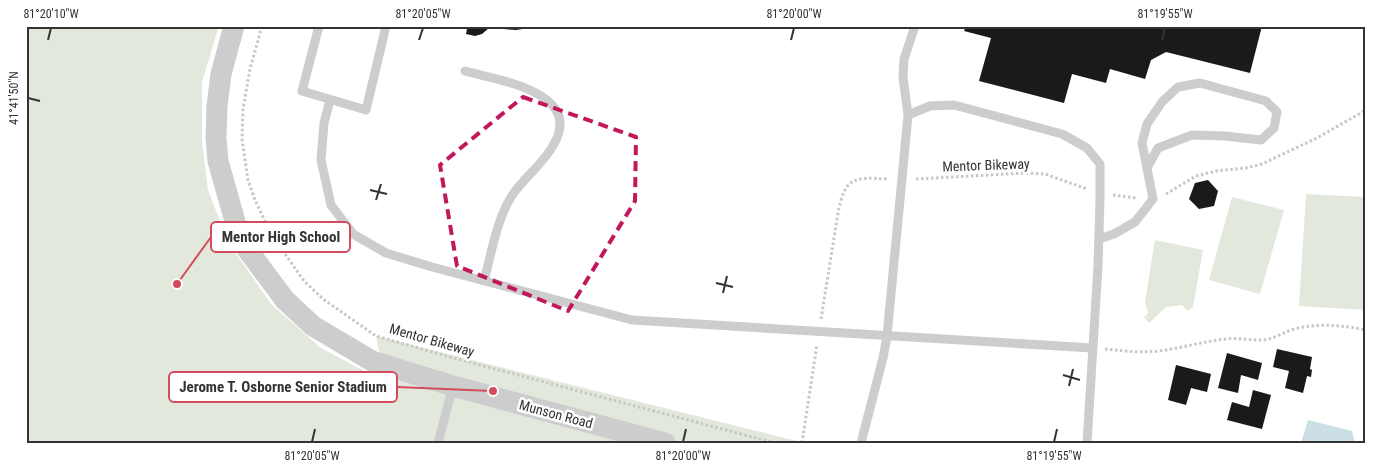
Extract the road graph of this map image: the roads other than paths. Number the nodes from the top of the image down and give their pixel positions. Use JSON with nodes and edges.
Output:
{"nodes":[{"id":1,"x":234,"y":26,"type":"edge"},
{"id":2,"x":319,"y":26,"type":"edge"},
{"id":3,"x":386,"y":26,"type":"edge"},
{"id":4,"x":915,"y":26,"type":"edge"},
{"id":5,"x":465,"y":71,"type":"dead end"},
{"id":6,"x":330,"y":100,"type":"junction"},
{"id":7,"x":908,"y":115,"type":"junction"},
{"id":8,"x":1147,"y":168,"type":"junction"},
{"id":9,"x":1099,"y":238,"type":"junction"},
{"id":10,"x":484,"y":281,"type":"junction"},
{"id":11,"x":886,"y":336,"type":"junction"},
{"id":12,"x":1092,"y":348,"type":"junction"},
{"id":13,"x":453,"y":386,"type":"junction"},
{"id":14,"x":438,"y":443,"type":"edge"},
{"id":15,"x":665,"y":443,"type":"edge"},
{"id":16,"x":861,"y":443,"type":"edge"},
{"id":17,"x":1087,"y":443,"type":"edge"}],
"edges":[{"from":1,"to":13,"type":"street","name":"Munson Road"},
{"from":2,"to":6,"type":"lane"},
{"from":3,"to":6,"type":"lane"},
{"from":4,"to":7,"type":"lane"},
{"from":5,"to":10,"type":"lane"},
{"from":6,"to":10,"type":"lane"},
{"from":7,"to":9,"type":"lane"},
{"from":7,"to":11,"type":"lane"},
{"from":8,"to":8,"type":"lane"},
{"from":8,"to":9,"type":"lane"},
{"from":9,"to":12,"type":"lane"},
{"from":10,"to":11,"type":"lane"},
{"from":11,"to":12,"type":"lane"},
{"from":11,"to":16,"type":"lane"},
{"from":12,"to":17,"type":"lane"},
{"from":13,"to":14,"type":"lane"},
{"from":13,"to":15,"type":"street","name":"Munson Road"}]}
